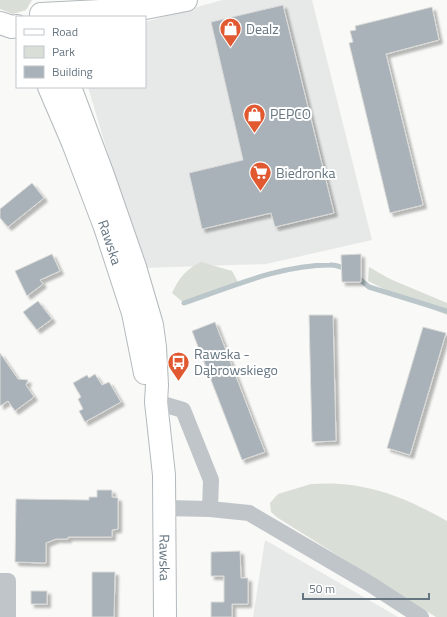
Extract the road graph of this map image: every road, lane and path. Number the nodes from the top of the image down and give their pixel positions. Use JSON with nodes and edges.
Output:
{"nodes":[{"id":1,"x":186,"y":0,"type":"edge"},
{"id":2,"x":41,"y":12,"type":"edge"},
{"id":3,"x":49,"y":88,"type":"edge"},
{"id":4,"x":70,"y":88,"type":"edge"},
{"id":5,"x":156,"y":402,"type":"junction"},
{"id":6,"x":165,"y":508,"type":"junction"},
{"id":7,"x":210,"y":509,"type":"junction"},
{"id":8,"x":0,"y":582,"type":"edge"},
{"id":9,"x":8,"y":617,"type":"edge"},
{"id":10,"x":165,"y":617,"type":"edge"},
{"id":11,"x":421,"y":617,"type":"edge"}],
"edges":[{"from":1,"to":2,"type":"street"},
{"from":3,"to":5,"type":"street","name":"Rawska"},
{"from":4,"to":5,"type":"street","name":"Rawska"},
{"from":5,"to":6,"type":"street","name":"Rawska"},
{"from":5,"to":7,"type":"street"},
{"from":6,"to":7,"type":"street"},
{"from":6,"to":10,"type":"street","name":"Rawska"},
{"from":7,"to":11,"type":"street"},
{"from":8,"to":9,"type":"street"}]}
